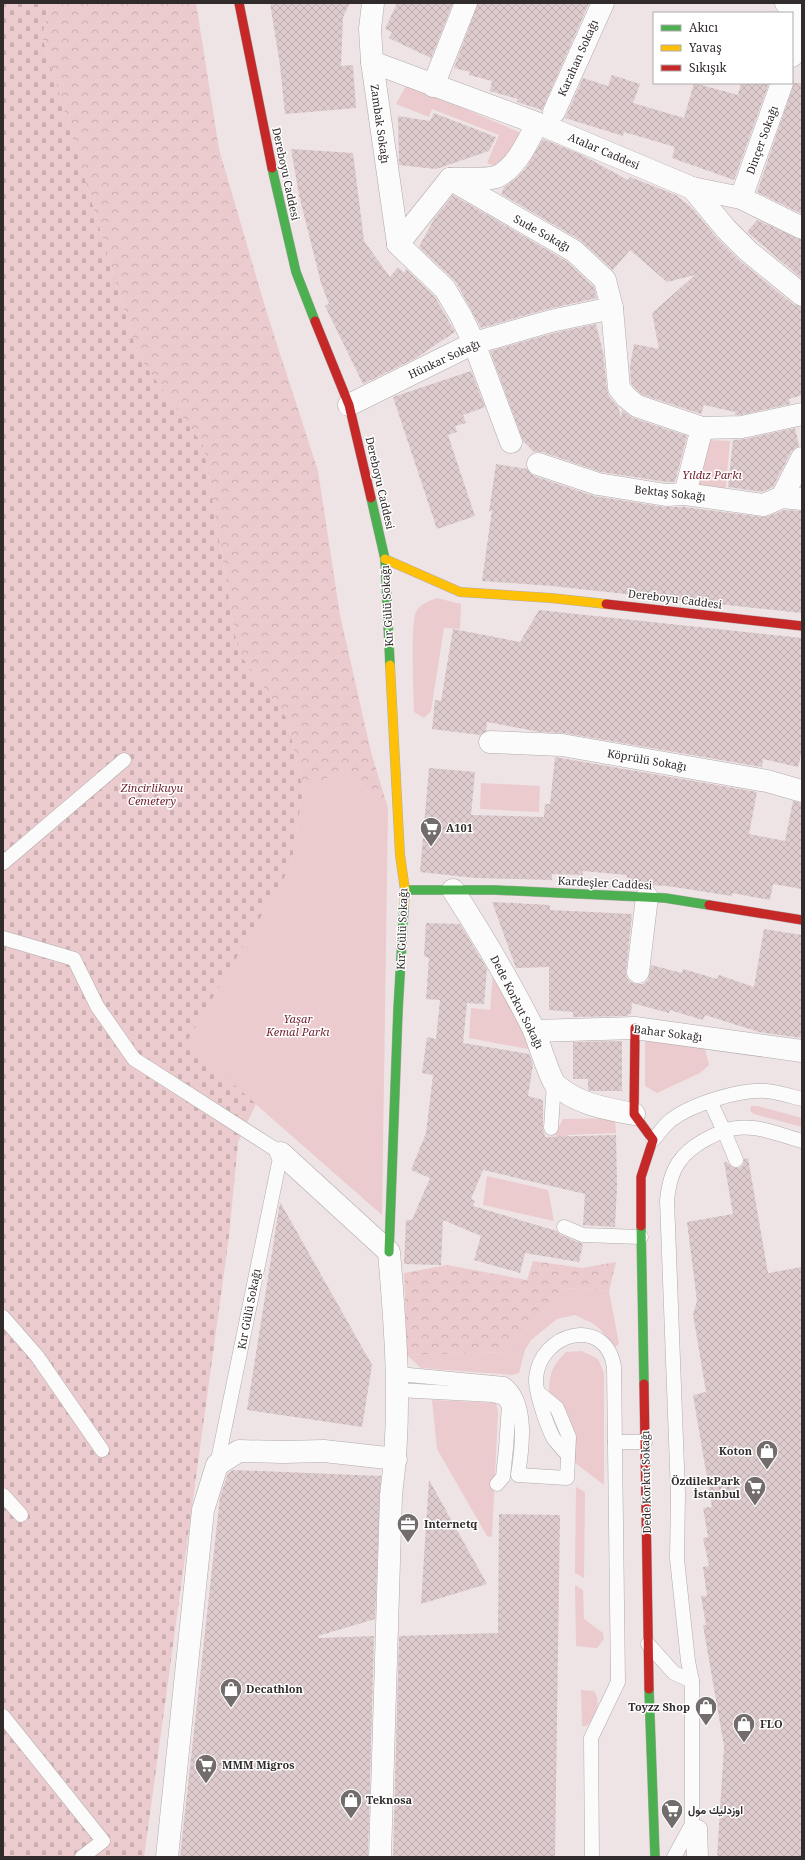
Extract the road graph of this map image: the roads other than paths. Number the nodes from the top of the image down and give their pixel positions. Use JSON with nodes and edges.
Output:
{"nodes":[{"id":1,"x":239,"y":3,"type":"edge"},
{"id":2,"x":373,"y":3,"type":"edge"},
{"id":3,"x":466,"y":3,"type":"edge"},
{"id":4,"x":603,"y":3,"type":"edge"},
{"id":5,"x":797,"y":12,"type":"edge"},
{"id":6,"x":793,"y":47,"type":"edge"},
{"id":7,"x":372,"y":62,"type":"junction"},
{"id":8,"x":782,"y":84,"type":"edge"},
{"id":9,"x":433,"y":86,"type":"junction"},
{"id":10,"x":545,"y":118,"type":"junction"},
{"id":11,"x":450,"y":179,"type":"junction"},
{"id":12,"x":692,"y":188,"type":"junction"},
{"id":13,"x":741,"y":198,"type":"junction"},
{"id":14,"x":802,"y":228,"type":"edge"},
{"id":15,"x":398,"y":244,"type":"junction"},
{"id":16,"x":802,"y":295,"type":"edge"},
{"id":17,"x":612,"y":308,"type":"junction"},
{"id":18,"x":474,"y":343,"type":"junction"},
{"id":19,"x":349,"y":405,"type":"junction"},
{"id":20,"x":802,"y":414,"type":"edge"},
{"id":21,"x":702,"y":428,"type":"junction"},
{"id":22,"x":511,"y":442,"type":"dead end"},
{"id":23,"x":802,"y":458,"type":"edge"},
{"id":24,"x":538,"y":464,"type":"dead end"},
{"id":25,"x":685,"y":494,"type":"junction"},
{"id":26,"x":792,"y":498,"type":"edge"},
{"id":27,"x":385,"y":559,"type":"junction"},
{"id":28,"x":802,"y":626,"type":"edge"},
{"id":29,"x":490,"y":742,"type":"dead end"},
{"id":30,"x":124,"y":760,"type":"dead end"},
{"id":31,"x":802,"y":791,"type":"edge"},
{"id":32,"x":3,"y":863,"type":"edge"},
{"id":33,"x":405,"y":890,"type":"junction"},
{"id":34,"x":453,"y":890,"type":"junction"},
{"id":35,"x":646,"y":897,"type":"junction"},
{"id":36,"x":802,"y":920,"type":"edge"},
{"id":37,"x":3,"y":938,"type":"edge"},
{"id":38,"x":638,"y":972,"type":"dead end"},
{"id":39,"x":635,"y":1028,"type":"junction"},
{"id":40,"x":534,"y":1031,"type":"junction"},
{"id":41,"x":802,"y":1051,"type":"edge"},
{"id":42,"x":554,"y":1083,"type":"junction"},
{"id":43,"x":802,"y":1100,"type":"edge"},
{"id":44,"x":710,"y":1101,"type":"junction"},
{"id":45,"x":634,"y":1114,"type":"junction"},
{"id":46,"x":551,"y":1128,"type":"dead end"},
{"id":47,"x":724,"y":1131,"type":"junction"},
{"id":48,"x":653,"y":1140,"type":"junction"},
{"id":49,"x":802,"y":1141,"type":"edge"},
{"id":50,"x":281,"y":1153,"type":"junction"},
{"id":51,"x":736,"y":1160,"type":"dead end"},
{"id":52,"x":564,"y":1226,"type":"dead end"},
{"id":53,"x":641,"y":1237,"type":"junction"},
{"id":54,"x":389,"y":1252,"type":"junction"},
{"id":55,"x":3,"y":1317,"type":"edge"},
{"id":56,"x":398,"y":1382,"type":"junction"},
{"id":57,"x":615,"y":1442,"type":"junction"},
{"id":58,"x":646,"y":1442,"type":"junction"},
{"id":59,"x":102,"y":1450,"type":"dead end"},
{"id":60,"x":396,"y":1459,"type":"junction"},
{"id":61,"x":217,"y":1465,"type":"junction"},
{"id":62,"x":496,"y":1484,"type":"dead end"},
{"id":63,"x":3,"y":1495,"type":"edge"},
{"id":64,"x":20,"y":1515,"type":"dead end"},
{"id":65,"x":648,"y":1644,"type":"junction"},
{"id":66,"x":692,"y":1681,"type":"junction"},
{"id":67,"x":3,"y":1716,"type":"edge"},
{"id":68,"x":692,"y":1824,"type":"junction"},
{"id":69,"x":82,"y":1857,"type":"edge"},
{"id":70,"x":167,"y":1857,"type":"edge"},
{"id":71,"x":380,"y":1857,"type":"edge"},
{"id":72,"x":592,"y":1857,"type":"edge"},
{"id":73,"x":655,"y":1857,"type":"edge"},
{"id":74,"x":674,"y":1857,"type":"edge"},
{"id":75,"x":694,"y":1857,"type":"edge"},
{"id":76,"x":700,"y":1857,"type":"edge"}],
"edges":[{"from":1,"to":19,"type":"street","name":"Dereboyu Caddesi"},
{"from":2,"to":7,"type":"street","name":"Zambak Sokağı"},
{"from":3,"to":9,"type":"street"},
{"from":4,"to":10,"type":"street","name":"Karahan Sokağı"},
{"from":5,"to":6,"type":"street"},
{"from":7,"to":9,"type":"street","name":"Atalar Caddesi"},
{"from":7,"to":15,"type":"street","name":"Zambak Sokağı"},
{"from":8,"to":13,"type":"street","name":"Dinçer Sokağı"},
{"from":9,"to":10,"type":"street","name":"Atalar Caddesi"},
{"from":10,"to":11,"type":"street","name":"Karahan Sokağı"},
{"from":10,"to":12,"type":"street","name":"Atalar Caddesi"},
{"from":11,"to":15,"type":"street"},
{"from":11,"to":17,"type":"street","name":"Sude Sokağı"},
{"from":12,"to":13,"type":"street"},
{"from":12,"to":16,"type":"street","name":"Atalar Caddesi"},
{"from":13,"to":14,"type":"street"},
{"from":15,"to":18,"type":"street"},
{"from":17,"to":18,"type":"street","name":"Hünkar Sokağı"},
{"from":17,"to":21,"type":"street","name":"Sude Sokağı"},
{"from":18,"to":19,"type":"street","name":"Hünkar Sokağı"},
{"from":18,"to":22,"type":"street"},
{"from":19,"to":27,"type":"street","name":"Dereboyu Caddesi"},
{"from":20,"to":21,"type":"street"},
{"from":21,"to":25,"type":"street"},
{"from":23,"to":26,"type":"street"},
{"from":24,"to":25,"type":"street","name":"Bektaş Sokağı"},
{"from":25,"to":26,"type":"street","name":"Bektaş Sokağı"},
{"from":27,"to":28,"type":"street","name":"Dereboyu Caddesi"},
{"from":27,"to":33,"type":"street","name":"Kır Gülü Sokağı"},
{"from":29,"to":31,"type":"street","name":"Köprülü Sokağı"},
{"from":30,"to":32,"type":"lane"},
{"from":33,"to":34,"type":"street","name":"Kardeşler Caddesi"},
{"from":33,"to":54,"type":"street","name":"Kır Gülü Sokağı"},
{"from":34,"to":35,"type":"street","name":"Kardeşler Caddesi"},
{"from":34,"to":40,"type":"street","name":"Dede Korkut Sokağı"},
{"from":35,"to":36,"type":"street","name":"Kardeşler Caddesi"},
{"from":35,"to":38,"type":"street"},
{"from":37,"to":50,"type":"lane"},
{"from":39,"to":40,"type":"street","name":"Bahar Sokağı"},
{"from":39,"to":41,"type":"street","name":"Bahar Sokağı"},
{"from":39,"to":45,"type":"street"},
{"from":40,"to":42,"type":"street","name":"Dede Korkut Sokağı"},
{"from":42,"to":45,"type":"street"},
{"from":42,"to":46,"type":"lane"},
{"from":43,"to":44,"type":"lane"},
{"from":44,"to":47,"type":"lane"},
{"from":44,"to":48,"type":"lane"},
{"from":45,"to":48,"type":"street"},
{"from":47,"to":49,"type":"lane"},
{"from":47,"to":51,"type":"lane"},
{"from":47,"to":66,"type":"lane"},
{"from":48,"to":53,"type":"street","name":"Dede Korkut Sokağı"},
{"from":50,"to":54,"type":"street"},
{"from":50,"to":61,"type":"lane","name":"Kır Gülü Sokağı"},
{"from":52,"to":53,"type":"lane"},
{"from":53,"to":58,"type":"street","name":"Dede Korkut Sokağı"},
{"from":54,"to":56,"type":"street"},
{"from":55,"to":59,"type":"lane"},
{"from":56,"to":57,"type":"lane"},
{"from":56,"to":60,"type":"street"},
{"from":56,"to":62,"type":"lane"},
{"from":57,"to":58,"type":"lane"},
{"from":57,"to":72,"type":"lane"},
{"from":58,"to":65,"type":"street","name":"Dede Korkut Sokağı"},
{"from":60,"to":61,"type":"street"},
{"from":60,"to":71,"type":"street"},
{"from":61,"to":70,"type":"street"},
{"from":63,"to":64,"type":"lane"},
{"from":65,"to":66,"type":"lane"},
{"from":65,"to":73,"type":"street","name":"Dede Korkut Sokağı"},
{"from":66,"to":68,"type":"lane"},
{"from":67,"to":69,"type":"lane"},
{"from":68,"to":74,"type":"lane"},
{"from":68,"to":75,"type":"lane"},
{"from":68,"to":76,"type":"lane"}]}
